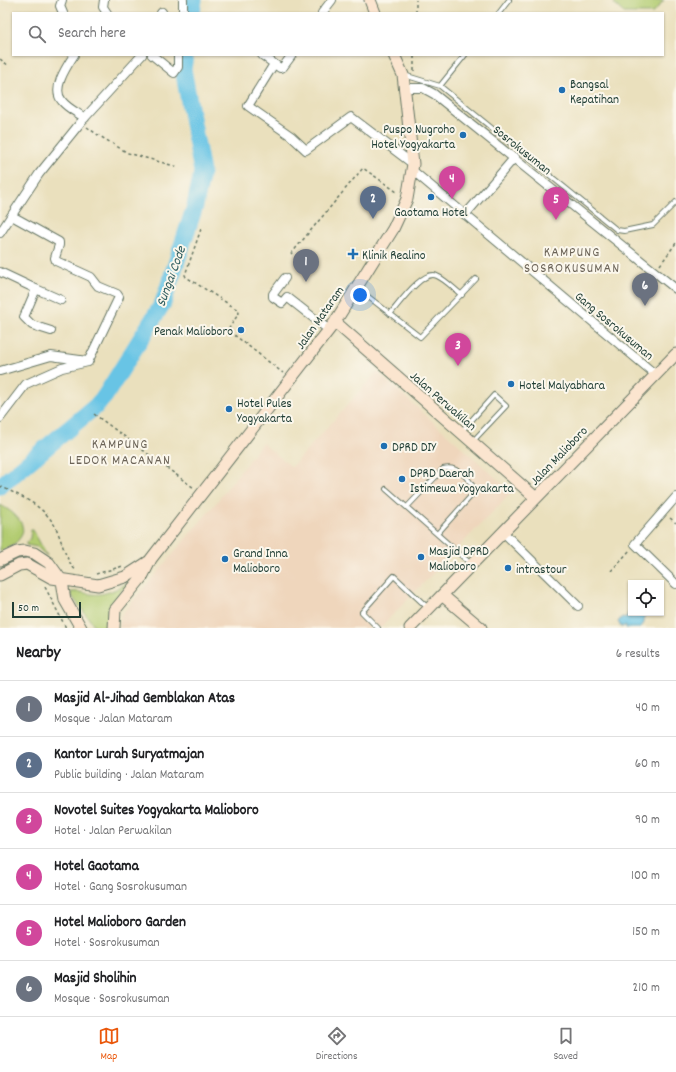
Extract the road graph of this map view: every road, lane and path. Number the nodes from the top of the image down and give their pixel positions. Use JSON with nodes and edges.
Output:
{"nodes":[{"id":1,"x":62,"y":0,"type":"edge"},
{"id":2,"x":104,"y":0,"type":"edge"},
{"id":3,"x":183,"y":0,"type":"edge"},
{"id":4,"x":332,"y":0,"type":"edge"},
{"id":5,"x":370,"y":0,"type":"edge"},
{"id":6,"x":416,"y":0,"type":"edge"},
{"id":7,"x":509,"y":0,"type":"edge"},
{"id":8,"x":63,"y":12,"type":"edge"},
{"id":9,"x":106,"y":12,"type":"edge"},
{"id":10,"x":183,"y":12,"type":"edge"},
{"id":11,"x":323,"y":12,"type":"edge"},
{"id":12,"x":375,"y":12,"type":"edge"},
{"id":13,"x":416,"y":12,"type":"edge"},
{"id":14,"x":500,"y":12,"type":"edge"},
{"id":15,"x":73,"y":56,"type":"edge"},
{"id":16,"x":141,"y":56,"type":"edge"},
{"id":17,"x":153,"y":56,"type":"edge"},
{"id":18,"x":178,"y":56,"type":"edge"},
{"id":19,"x":263,"y":56,"type":"edge"},
{"id":20,"x":291,"y":56,"type":"edge"},
{"id":21,"x":395,"y":56,"type":"edge"},
{"id":22,"x":414,"y":56,"type":"edge"},
{"id":23,"x":464,"y":56,"type":"edge"},
{"id":24,"x":0,"y":59,"type":"edge"},
{"id":25,"x":274,"y":64,"type":"junction"},
{"id":26,"x":9,"y":66,"type":"dead end"},
{"id":27,"x":408,"y":76,"type":"junction"},
{"id":28,"x":440,"y":86,"type":"junction"},
{"id":29,"x":405,"y":88,"type":"junction"},
{"id":30,"x":83,"y":120,"type":"junction"},
{"id":31,"x":515,"y":157,"type":"junction"},
{"id":32,"x":178,"y":166,"type":"dead end"},
{"id":33,"x":412,"y":167,"type":"junction"},
{"id":34,"x":407,"y":199,"type":"junction"},
{"id":35,"x":676,"y":202,"type":"edge"},
{"id":36,"x":465,"y":215,"type":"junction"},
{"id":37,"x":12,"y":216,"type":"junction"},
{"id":38,"x":201,"y":230,"type":"dead end"},
{"id":39,"x":0,"y":233,"type":"edge"},
{"id":40,"x":676,"y":243,"type":"edge"},
{"id":41,"x":291,"y":254,"type":"dead end"},
{"id":42,"x":655,"y":271,"type":"junction"},
{"id":43,"x":0,"y":272,"type":"edge"},
{"id":44,"x":285,"y":278,"type":"dead end"},
{"id":45,"x":476,"y":278,"type":"dead end"},
{"id":46,"x":357,"y":288,"type":"junction"},
{"id":47,"x":36,"y":289,"type":"junction"},
{"id":48,"x":676,"y":289,"type":"edge"},
{"id":49,"x":462,"y":295,"type":"junction"},
{"id":50,"x":61,"y":300,"type":"dead end"},
{"id":51,"x":390,"y":314,"type":"junction"},
{"id":52,"x":332,"y":326,"type":"junction"},
{"id":53,"x":51,"y":331,"type":"dead end"},
{"id":54,"x":676,"y":354,"type":"edge"},
{"id":55,"x":88,"y":362,"type":"junction"},
{"id":56,"x":0,"y":371,"type":"edge"},
{"id":57,"x":656,"y":375,"type":"junction"},
{"id":58,"x":291,"y":379,"type":"junction"},
{"id":59,"x":94,"y":414,"type":"dead end"},
{"id":60,"x":0,"y":418,"type":"edge"},
{"id":61,"x":461,"y":432,"type":"junction"},
{"id":62,"x":472,"y":443,"type":"junction"},
{"id":63,"x":0,"y":486,"type":"edge"},
{"id":64,"x":191,"y":486,"type":"dead end"},
{"id":65,"x":386,"y":489,"type":"dead end"},
{"id":66,"x":676,"y":497,"type":"edge"},
{"id":67,"x":536,"y":498,"type":"junction"},
{"id":68,"x":407,"y":507,"type":"junction"},
{"id":69,"x":503,"y":532,"type":"junction"},
{"id":70,"x":437,"y":534,"type":"junction"},
{"id":71,"x":635,"y":544,"type":"junction"},
{"id":72,"x":151,"y":559,"type":"junction"},
{"id":73,"x":0,"y":560,"type":"edge"},
{"id":74,"x":126,"y":565,"type":"dead end"},
{"id":75,"x":471,"y":565,"type":"junction"},
{"id":76,"x":612,"y":571,"type":"dead end"},
{"id":77,"x":82,"y":573,"type":"dead end"},
{"id":78,"x":0,"y":575,"type":"edge"},
{"id":79,"x":94,"y":575,"type":"dead end"},
{"id":80,"x":62,"y":580,"type":"junction"},
{"id":81,"x":42,"y":582,"type":"dead end"},
{"id":82,"x":676,"y":584,"type":"edge"},
{"id":83,"x":442,"y":595,"type":"junction"},
{"id":84,"x":578,"y":606,"type":"dead end"},
{"id":85,"x":429,"y":609,"type":"junction"},
{"id":86,"x":66,"y":628,"type":"edge"},
{"id":87,"x":81,"y":628,"type":"edge"},
{"id":88,"x":114,"y":628,"type":"edge"},
{"id":89,"x":378,"y":628,"type":"edge"},
{"id":90,"x":410,"y":628,"type":"edge"},
{"id":91,"x":481,"y":628,"type":"edge"}],
"edges":[{"from":1,"to":8,"type":"street"},
{"from":2,"to":9,"type":"street"},
{"from":3,"to":10,"type":"street"},
{"from":4,"to":11,"type":"street"},
{"from":5,"to":12,"type":"main road"},
{"from":6,"to":13,"type":"path"},
{"from":7,"to":14,"type":"lane"},
{"from":15,"to":30,"type":"street"},
{"from":16,"to":30,"type":"street"},
{"from":17,"to":18,"type":"street"},
{"from":19,"to":25,"type":"street"},
{"from":20,"to":25,"type":"street"},
{"from":21,"to":27,"type":"main road","name":"Jalan Mataram"},
{"from":22,"to":27,"type":"path"},
{"from":23,"to":28,"type":"lane"},
{"from":24,"to":26,"type":"path"},
{"from":25,"to":33,"type":"street","name":"Gang Sosrokusuman"},
{"from":27,"to":28,"type":"lane"},
{"from":27,"to":29,"type":"main road","name":"Jalan Mataram"},
{"from":28,"to":35,"type":"lane"},
{"from":29,"to":31,"type":"street","name":"Sosrokusuman"},
{"from":29,"to":33,"type":"main road","name":"Jalan Mataram"},
{"from":30,"to":32,"type":"path"},
{"from":30,"to":37,"type":"street"},
{"from":31,"to":36,"type":"street"},
{"from":31,"to":42,"type":"street","name":"Sosrokusuman"},
{"from":33,"to":34,"type":"main road","name":"Jalan Mataram"},
{"from":33,"to":36,"type":"street","name":"Gang Sosrokusuman"},
{"from":34,"to":41,"type":"path"},
{"from":34,"to":46,"type":"main road","name":"Jalan Mataram"},
{"from":36,"to":57,"type":"street","name":"Gang Sosrokusuman"},
{"from":37,"to":39,"type":"street"},
{"from":37,"to":55,"type":"street"},
{"from":38,"to":58,"type":"path"},
{"from":40,"to":42,"type":"path"},
{"from":42,"to":48,"type":"street","name":"Sosrokusuman"},
{"from":43,"to":47,"type":"street"},
{"from":44,"to":52,"type":"street"},
{"from":45,"to":49,"type":"lane"},
{"from":46,"to":51,"type":"lane"},
{"from":46,"to":52,"type":"main road","name":"Jalan Mataram"},
{"from":47,"to":50,"type":"street"},
{"from":47,"to":53,"type":"street"},
{"from":49,"to":51,"type":"lane"},
{"from":49,"to":51,"type":"lane"},
{"from":52,"to":58,"type":"main road","name":"Jalan Mataram"},
{"from":52,"to":61,"type":"main road","name":"Jalan Perwakilan"},
{"from":54,"to":57,"type":"main road","name":"Jalan Malioboro"},
{"from":55,"to":56,"type":"street"},
{"from":55,"to":60,"type":"street"},
{"from":57,"to":67,"type":"main road","name":"Jalan Malioboro"},
{"from":58,"to":72,"type":"main road","name":"Jalan Mataram"},
{"from":59,"to":64,"type":"path"},
{"from":61,"to":62,"type":"main road","name":"Jalan Perwakilan"},
{"from":61,"to":62,"type":"lane"},
{"from":62,"to":67,"type":"main road","name":"Jalan Perwakilan"},
{"from":63,"to":77,"type":"path"},
{"from":65,"to":68,"type":"lane"},
{"from":66,"to":71,"type":"street"},
{"from":67,"to":69,"type":"main road","name":"Jalan Malioboro"},
{"from":68,"to":70,"type":"lane"},
{"from":68,"to":70,"type":"lane"},
{"from":69,"to":75,"type":"main road","name":"Jalan Malioboro"},
{"from":69,"to":84,"type":"street"},
{"from":70,"to":75,"type":"lane"},
{"from":71,"to":76,"type":"path"},
{"from":71,"to":82,"type":"street"},
{"from":72,"to":80,"type":"main road","name":"Jalan Mataram"},
{"from":72,"to":88,"type":"main road","name":"Jalan Mataram"},
{"from":73,"to":80,"type":"main road"},
{"from":74,"to":79,"type":"path"},
{"from":75,"to":83,"type":"main road","name":"Jalan Malioboro"},
{"from":78,"to":80,"type":"main road","name":"Jalan Mataram"},
{"from":80,"to":87,"type":"main road"},
{"from":81,"to":86,"type":"path"},
{"from":83,"to":85,"type":"main road","name":"Jalan Malioboro"},
{"from":83,"to":91,"type":"main road"},
{"from":85,"to":89,"type":"lane"},
{"from":85,"to":90,"type":"main road","name":"Jalan Malioboro"}]}
